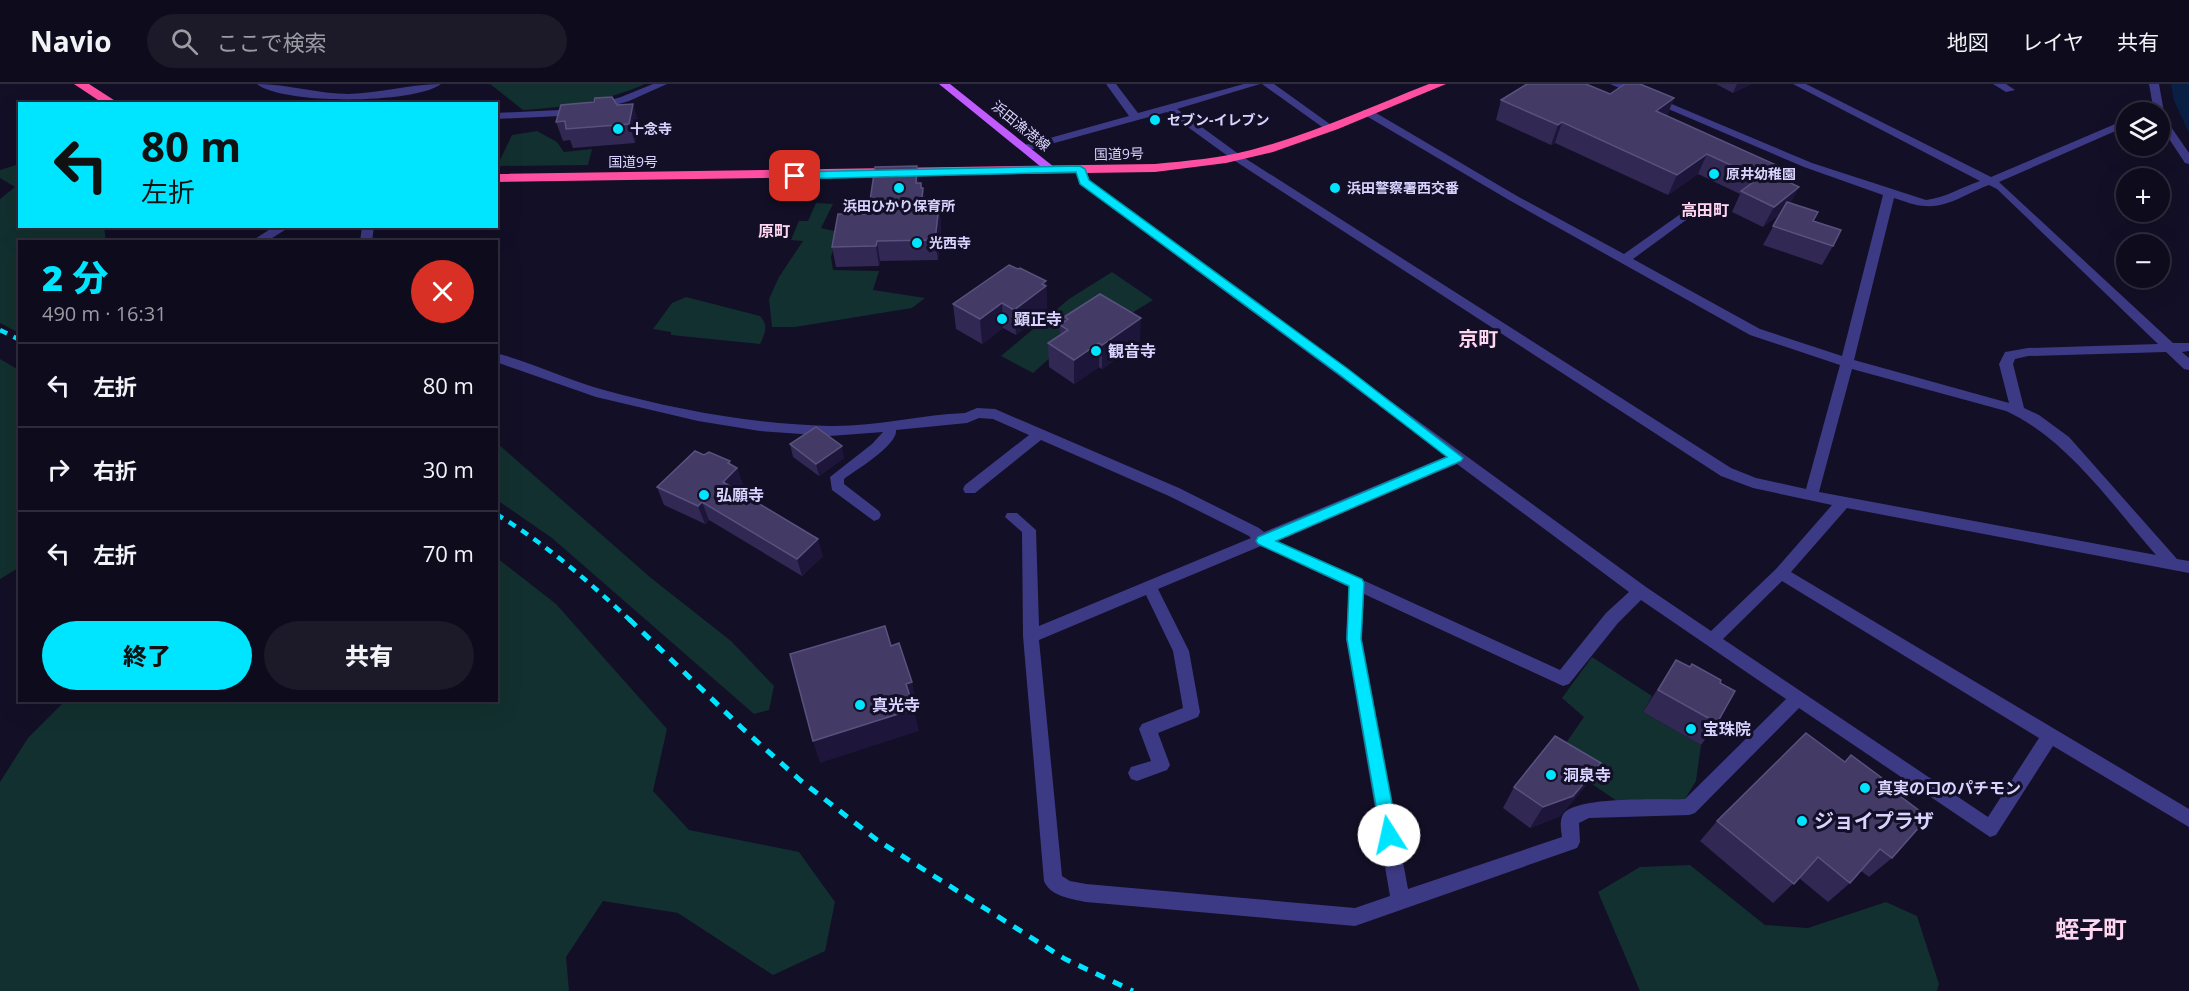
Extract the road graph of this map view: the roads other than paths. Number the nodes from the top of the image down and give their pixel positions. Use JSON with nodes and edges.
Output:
{"nodes":[{"id":1,"x":80,"y":84,"type":"edge"},
{"id":2,"x":262,"y":84,"type":"edge"},
{"id":3,"x":436,"y":84,"type":"edge"},
{"id":4,"x":662,"y":84,"type":"edge"},
{"id":5,"x":944,"y":84,"type":"edge"},
{"id":6,"x":1111,"y":84,"type":"edge"},
{"id":7,"x":1255,"y":84,"type":"edge"},
{"id":8,"x":1267,"y":84,"type":"edge"},
{"id":9,"x":1440,"y":84,"type":"edge"},
{"id":10,"x":1615,"y":84,"type":"edge"},
{"id":11,"x":1798,"y":84,"type":"edge"},
{"id":12,"x":1998,"y":84,"type":"edge"},
{"id":13,"x":2154,"y":84,"type":"edge"},
{"id":14,"x":91,"y":87,"type":"edge"},
{"id":15,"x":2010,"y":90,"type":"dead end"},
{"id":16,"x":370,"y":100,"type":"edge"},
{"id":17,"x":111,"y":102,"type":"edge"},
{"id":18,"x":2157,"y":102,"type":"edge"},
{"id":19,"x":1169,"y":108,"type":"junction"},
{"id":20,"x":1367,"y":112,"type":"junction"},
{"id":21,"x":498,"y":116,"type":"edge"},
{"id":22,"x":1135,"y":117,"type":"junction"},
{"id":23,"x":2116,"y":127,"type":"edge"},
{"id":24,"x":1329,"y":128,"type":"junction"},
{"id":25,"x":2170,"y":132,"type":"edge"},
{"id":26,"x":1025,"y":148,"type":"junction"},
{"id":27,"x":1236,"y":157,"type":"junction"},
{"id":28,"x":2189,"y":161,"type":"edge"},
{"id":29,"x":1050,"y":169,"type":"junction"},
{"id":30,"x":1080,"y":169,"type":"junction"},
{"id":31,"x":498,"y":178,"type":"edge"},
{"id":32,"x":1992,"y":181,"type":"junction"},
{"id":33,"x":1889,"y":193,"type":"junction"},
{"id":34,"x":1693,"y":210,"type":"dead end"},
{"id":35,"x":281,"y":228,"type":"edge"},
{"id":36,"x":260,"y":240,"type":"edge"},
{"id":37,"x":1625,"y":260,"type":"junction"},
{"id":38,"x":2189,"y":347,"type":"edge"},
{"id":39,"x":2171,"y":348,"type":"junction"},
{"id":40,"x":498,"y":358,"type":"edge"},
{"id":41,"x":1848,"y":363,"type":"junction"},
{"id":42,"x":2189,"y":366,"type":"edge"},
{"id":43,"x":2018,"y":411,"type":"junction"},
{"id":44,"x":889,"y":427,"type":"junction"},
{"id":45,"x":1041,"y":433,"type":"junction"},
{"id":46,"x":1457,"y":458,"type":"junction"},
{"id":47,"x":970,"y":489,"type":"dead end"},
{"id":48,"x":1811,"y":496,"type":"junction"},
{"id":49,"x":1843,"y":503,"type":"junction"},
{"id":50,"x":874,"y":515,"type":"dead end"},
{"id":51,"x":1012,"y":517,"type":"dead end"},
{"id":52,"x":1263,"y":541,"type":"junction"},
{"id":53,"x":2184,"y":566,"type":"edge"},
{"id":54,"x":1781,"y":573,"type":"junction"},
{"id":55,"x":1357,"y":583,"type":"junction"},
{"id":56,"x":1150,"y":588,"type":"junction"},
{"id":57,"x":1640,"y":591,"type":"junction"},
{"id":58,"x":1031,"y":636,"type":"junction"},
{"id":59,"x":1713,"y":639,"type":"junction"},
{"id":60,"x":1797,"y":699,"type":"junction"},
{"id":61,"x":2050,"y":736,"type":"junction"},
{"id":62,"x":1137,"y":773,"type":"dead end"},
{"id":63,"x":2189,"y":819,"type":"edge"},
{"id":64,"x":1401,"y":902,"type":"junction"}],
"edges":[{"from":1,"to":14,"type":"highway"},
{"from":2,"to":16,"type":"street"},
{"from":3,"to":16,"type":"street"},
{"from":4,"to":21,"type":"street"},
{"from":5,"to":26,"type":"main road","name":"浜田漁港線"},
{"from":6,"to":22,"type":"street"},
{"from":7,"to":19,"type":"street"},
{"from":8,"to":24,"type":"street"},
{"from":9,"to":20,"type":"highway","name":"国道9号"},
{"from":10,"to":33,"type":"street"},
{"from":11,"to":32,"type":"street"},
{"from":12,"to":15,"type":"street"},
{"from":13,"to":18,"type":"street"},
{"from":14,"to":17,"type":"highway"},
{"from":19,"to":22,"type":"street"},
{"from":19,"to":27,"type":"street"},
{"from":20,"to":24,"type":"highway","name":"国道9号"},
{"from":20,"to":37,"type":"street"},
{"from":22,"to":26,"type":"street"},
{"from":23,"to":32,"type":"street"},
{"from":24,"to":27,"type":"highway","name":"国道9号"},
{"from":25,"to":28,"type":"street"},
{"from":26,"to":29,"type":"main road","name":"浜田漁港線"},
{"from":27,"to":30,"type":"highway","name":"国道9号"},
{"from":27,"to":48,"type":"street"},
{"from":29,"to":30,"type":"highway","name":"国道9号"},
{"from":29,"to":31,"type":"highway","name":"国道9号"},
{"from":30,"to":46,"type":"street"},
{"from":32,"to":33,"type":"street"},
{"from":32,"to":39,"type":"street"},
{"from":33,"to":41,"type":"street"},
{"from":34,"to":37,"type":"street"},
{"from":35,"to":36,"type":"street"},
{"from":37,"to":41,"type":"street"},
{"from":38,"to":39,"type":"street"},
{"from":39,"to":42,"type":"street"},
{"from":39,"to":43,"type":"street"},
{"from":40,"to":44,"type":"street"},
{"from":41,"to":43,"type":"street"},
{"from":41,"to":48,"type":"street"},
{"from":43,"to":53,"type":"street"},
{"from":44,"to":45,"type":"street"},
{"from":44,"to":50,"type":"street"},
{"from":45,"to":47,"type":"street"},
{"from":45,"to":52,"type":"street"},
{"from":46,"to":52,"type":"street"},
{"from":46,"to":57,"type":"street"},
{"from":48,"to":49,"type":"street"},
{"from":49,"to":53,"type":"street"},
{"from":49,"to":54,"type":"street"},
{"from":51,"to":58,"type":"street"},
{"from":52,"to":55,"type":"street"},
{"from":52,"to":56,"type":"street"},
{"from":54,"to":59,"type":"street"},
{"from":54,"to":61,"type":"street"},
{"from":55,"to":57,"type":"street"},
{"from":55,"to":64,"type":"street"},
{"from":56,"to":58,"type":"street"},
{"from":56,"to":62,"type":"street"},
{"from":57,"to":59,"type":"street"},
{"from":58,"to":64,"type":"street"},
{"from":59,"to":60,"type":"street"},
{"from":60,"to":61,"type":"street"},
{"from":60,"to":64,"type":"street"},
{"from":61,"to":63,"type":"street"}]}
